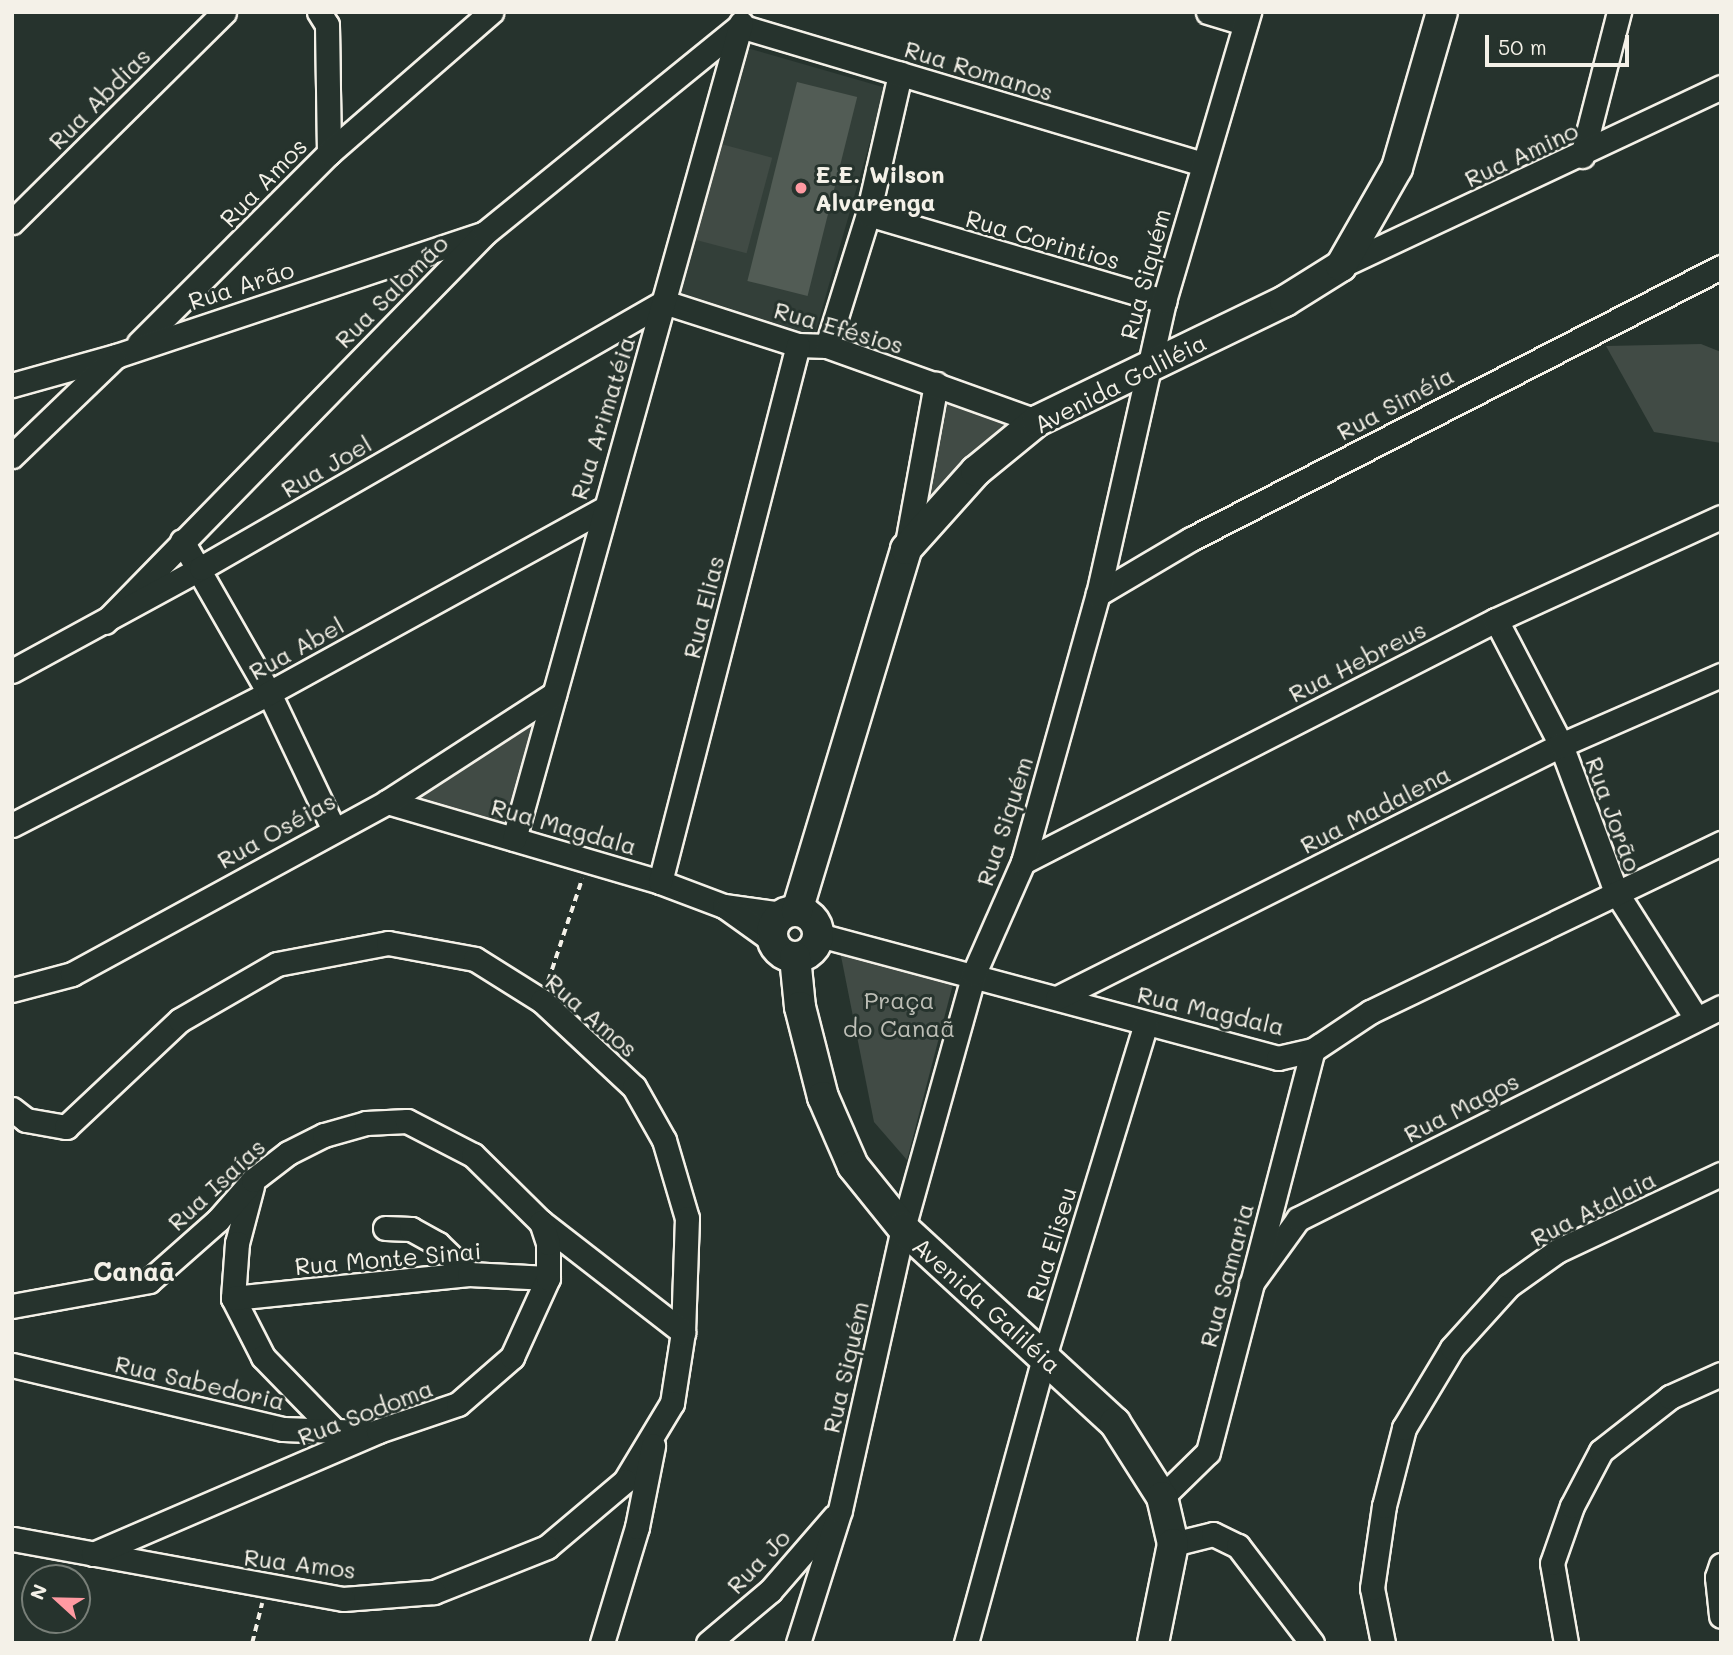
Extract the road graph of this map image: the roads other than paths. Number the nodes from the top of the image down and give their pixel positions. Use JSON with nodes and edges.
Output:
{"nodes":[{"id":1,"x":224,"y":12,"type":"edge"},
{"id":2,"x":319,"y":12,"type":"edge"},
{"id":3,"x":491,"y":12,"type":"edge"},
{"id":4,"x":1208,"y":12,"type":"edge"},
{"id":5,"x":1442,"y":12,"type":"edge"},
{"id":6,"x":1619,"y":12,"type":"edge"},
{"id":7,"x":1247,"y":18,"type":"edge"},
{"id":8,"x":742,"y":19,"type":"edge"},
{"id":9,"x":900,"y":74,"type":"junction"},
{"id":10,"x":1721,"y":87,"type":"edge"},
{"id":11,"x":330,"y":153,"type":"junction"},
{"id":12,"x":1582,"y":156,"type":"junction"},
{"id":13,"x":1202,"y":164,"type":"junction"},
{"id":14,"x":868,"y":214,"type":"junction"},
{"id":15,"x":12,"y":222,"type":"edge"},
{"id":16,"x":485,"y":233,"type":"junction"},
{"id":17,"x":1340,"y":266,"type":"junction"},
{"id":18,"x":1721,"y":267,"type":"edge"},
{"id":19,"x":1164,"y":301,"type":"junction"},
{"id":20,"x":664,"y":302,"type":"junction"},
{"id":21,"x":798,"y":345,"type":"junction"},
{"id":22,"x":827,"y":346,"type":"junction"},
{"id":23,"x":125,"y":352,"type":"junction"},
{"id":24,"x":1147,"y":369,"type":"junction"},
{"id":25,"x":936,"y":384,"type":"junction"},
{"id":26,"x":12,"y":385,"type":"edge"},
{"id":27,"x":1037,"y":421,"type":"junction"},
{"id":28,"x":12,"y":456,"type":"edge"},
{"id":29,"x":602,"y":510,"type":"junction"},
{"id":30,"x":1721,"y":517,"type":"edge"},
{"id":31,"x":182,"y":541,"type":"junction"},
{"id":32,"x":905,"y":549,"type":"junction"},
{"id":33,"x":201,"y":569,"type":"junction"},
{"id":34,"x":1098,"y":594,"type":"junction"},
{"id":35,"x":1496,"y":620,"type":"junction"},
{"id":36,"x":104,"y":622,"type":"junction"},
{"id":37,"x":12,"y":671,"type":"edge"},
{"id":38,"x":1721,"y":675,"type":"edge"},
{"id":39,"x":269,"y":693,"type":"junction"},
{"id":40,"x":554,"y":694,"type":"junction"},
{"id":41,"x":1561,"y":745,"type":"junction"},
{"id":42,"x":387,"y":802,"type":"junction"},
{"id":43,"x":12,"y":825,"type":"edge"},
{"id":44,"x":333,"y":828,"type":"junction"},
{"id":45,"x":514,"y":839,"type":"junction"},
{"id":46,"x":1721,"y":843,"type":"edge"},
{"id":47,"x":1023,"y":862,"type":"junction"},
{"id":48,"x":660,"y":882,"type":"junction"},
{"id":49,"x":1616,"y":892,"type":"junction"},
{"id":50,"x":787,"y":931,"type":"junction"},
{"id":51,"x":819,"y":934,"type":"joint"},
{"id":52,"x":974,"y":973,"type":"junction"},
{"id":53,"x":12,"y":990,"type":"edge"},
{"id":54,"x":1057,"y":998,"type":"junction"},
{"id":55,"x":1721,"y":1007,"type":"edge"},
{"id":56,"x":1696,"y":1018,"type":"junction"},
{"id":57,"x":1146,"y":1024,"type":"junction"},
{"id":58,"x":1313,"y":1049,"type":"junction"},
{"id":59,"x":12,"y":1109,"type":"edge"},
{"id":60,"x":1721,"y":1174,"type":"edge"},
{"id":61,"x":253,"y":1180,"type":"junction"},
{"id":62,"x":541,"y":1222,"type":"junction"},
{"id":63,"x":385,"y":1228,"type":"dead end"},
{"id":64,"x":903,"y":1228,"type":"junction"},
{"id":65,"x":469,"y":1274,"type":"junction"},
{"id":66,"x":548,"y":1278,"type":"junction"},
{"id":67,"x":1251,"y":1284,"type":"junction"},
{"id":68,"x":233,"y":1298,"type":"junction"},
{"id":69,"x":12,"y":1306,"type":"edge"},
{"id":70,"x":683,"y":1332,"type":"junction"},
{"id":71,"x":1044,"y":1357,"type":"junction"},
{"id":72,"x":12,"y":1365,"type":"edge"},
{"id":73,"x":1721,"y":1374,"type":"edge"},
{"id":74,"x":378,"y":1431,"type":"junction"},
{"id":75,"x":336,"y":1432,"type":"junction"},
{"id":76,"x":655,"y":1436,"type":"junction"},
{"id":77,"x":1162,"y":1497,"type":"junction"},
{"id":78,"x":840,"y":1510,"type":"junction"},
{"id":79,"x":12,"y":1539,"type":"edge"},
{"id":80,"x":1173,"y":1544,"type":"junction"},
{"id":81,"x":93,"y":1554,"type":"junction"},
{"id":82,"x":1721,"y":1565,"type":"edge"},
{"id":83,"x":1721,"y":1616,"type":"edge"},
{"id":84,"x":602,"y":1643,"type":"edge"},
{"id":85,"x":708,"y":1643,"type":"edge"},
{"id":86,"x":798,"y":1643,"type":"edge"},
{"id":87,"x":966,"y":1643,"type":"edge"},
{"id":88,"x":1153,"y":1643,"type":"edge"},
{"id":89,"x":1312,"y":1643,"type":"edge"},
{"id":90,"x":1382,"y":1643,"type":"edge"},
{"id":91,"x":1566,"y":1643,"type":"edge"}],
"edges":[{"from":1,"to":15,"type":"street","name":"Rua Abdias"},
{"from":2,"to":11,"type":"street","name":"Rua Amos"},
{"from":3,"to":11,"type":"street"},
{"from":4,"to":7,"type":"street"},
{"from":5,"to":17,"type":"main road","name":"Avenida Galiléia"},
{"from":6,"to":12,"type":"street"},
{"from":7,"to":13,"type":"street","name":"Rua Siquém"},
{"from":8,"to":9,"type":"street","name":"Rua Romanos"},
{"from":8,"to":16,"type":"street","name":"Rua Salomão"},
{"from":8,"to":20,"type":"street","name":"Rua Arimatéia"},
{"from":9,"to":13,"type":"street","name":"Rua Romanos"},
{"from":9,"to":14,"type":"street"},
{"from":10,"to":12,"type":"street","name":"Rua Amino"},
{"from":11,"to":23,"type":"street","name":"Rua Amos"},
{"from":12,"to":17,"type":"street","name":"Rua Amino"},
{"from":13,"to":19,"type":"street","name":"Rua Siquém"},
{"from":14,"to":19,"type":"street","name":"Rua Corintios"},
{"from":14,"to":22,"type":"street"},
{"from":16,"to":23,"type":"street","name":"Rua Arão"},
{"from":16,"to":31,"type":"street","name":"Rua Salomão"},
{"from":17,"to":24,"type":"main road","name":"Avenida Galiléia"},
{"from":18,"to":34,"type":"street","name":"Rua Siméia"},
{"from":19,"to":24,"type":"street","name":"Rua Siquém"},
{"from":20,"to":21,"type":"street","name":"Rua Efésios"},
{"from":20,"to":29,"type":"street","name":"Rua Arimatéia"},
{"from":20,"to":33,"type":"street","name":"Rua Joel"},
{"from":21,"to":22,"type":"street","name":"Rua Efésios"},
{"from":21,"to":48,"type":"street","name":"Rua Elias"},
{"from":22,"to":25,"type":"street","name":"Rua Efésios"},
{"from":23,"to":26,"type":"street","name":"Rua Arão"},
{"from":23,"to":28,"type":"street","name":"Rua Amos"},
{"from":24,"to":27,"type":"main road","name":"Avenida Galiléia"},
{"from":24,"to":34,"type":"street","name":"Rua Siquém"},
{"from":25,"to":27,"type":"street","name":"Rua Efésios"},
{"from":25,"to":32,"type":"street"},
{"from":27,"to":32,"type":"main road","name":"Avenida Galiléia"},
{"from":29,"to":39,"type":"street","name":"Rua Abel"},
{"from":29,"to":40,"type":"street","name":"Rua Arimatéia"},
{"from":30,"to":35,"type":"street","name":"Rua Hebreus"},
{"from":31,"to":33,"type":"street"},
{"from":31,"to":36,"type":"street","name":"Rua Salomão"},
{"from":32,"to":50,"type":"main road","name":"Avenida Galiléia"},
{"from":33,"to":36,"type":"street","name":"Rua Joel"},
{"from":33,"to":39,"type":"street"},
{"from":34,"to":47,"type":"street","name":"Rua Siquém"},
{"from":35,"to":41,"type":"street","name":"Rua Jorão"},
{"from":35,"to":47,"type":"street","name":"Rua Hebreus"},
{"from":36,"to":37,"type":"street","name":"Rua Joel"},
{"from":38,"to":41,"type":"street","name":"Rua Madalena"},
{"from":39,"to":43,"type":"street","name":"Rua Abel"},
{"from":39,"to":44,"type":"street"},
{"from":40,"to":42,"type":"street","name":"Rua Oséias"},
{"from":40,"to":45,"type":"street","name":"Rua Arimatéia"},
{"from":41,"to":49,"type":"street","name":"Rua Jorão"},
{"from":41,"to":54,"type":"street","name":"Rua Madalena"},
{"from":42,"to":44,"type":"street","name":"Rua Oséias"},
{"from":42,"to":45,"type":"street","name":"Rua Magdala"},
{"from":44,"to":53,"type":"street","name":"Rua Oséias"},
{"from":45,"to":48,"type":"street","name":"Rua Magdala"},
{"from":46,"to":49,"type":"street","name":"Rua Magdala"},
{"from":47,"to":52,"type":"street","name":"Rua Siquém"},
{"from":48,"to":50,"type":"street","name":"Rua Magdala"},
{"from":49,"to":56,"type":"street","name":"Rua Jorão"},
{"from":49,"to":58,"type":"street","name":"Rua Magdala"},
{"from":50,"to":51,"type":"main road"},
{"from":50,"to":64,"type":"main road","name":"Avenida Galiléia"},
{"from":51,"to":52,"type":"street","name":"Rua Magdala"},
{"from":52,"to":54,"type":"street","name":"Rua Magdala"},
{"from":52,"to":64,"type":"street","name":"Rua Siquém"},
{"from":54,"to":57,"type":"street","name":"Rua Magdala"},
{"from":55,"to":56,"type":"street","name":"Rua Magos"},
{"from":56,"to":67,"type":"street","name":"Rua Magos"},
{"from":57,"to":58,"type":"street","name":"Rua Magdala"},
{"from":57,"to":71,"type":"street","name":"Rua Eliseu"},
{"from":58,"to":67,"type":"street","name":"Rua Samaria"},
{"from":59,"to":70,"type":"street","name":"Rua Amos"},
{"from":60,"to":90,"type":"street","name":"Rua Atalaia"},
{"from":61,"to":62,"type":"street","name":"Rua Isaías"},
{"from":61,"to":68,"type":"street"},
{"from":61,"to":69,"type":"street","name":"Rua Isaías"},
{"from":62,"to":66,"type":"street","name":"Rua Sodoma"},
{"from":62,"to":70,"type":"street","name":"Rua Isaías"},
{"from":63,"to":65,"type":"street"},
{"from":64,"to":71,"type":"main road","name":"Avenida Galiléia"},
{"from":64,"to":78,"type":"street","name":"Rua Siquém"},
{"from":65,"to":66,"type":"street","name":"Rua Monte Sinai"},
{"from":65,"to":68,"type":"street","name":"Rua Monte Sinai"},
{"from":66,"to":74,"type":"street","name":"Rua Sodoma"},
{"from":67,"to":77,"type":"street","name":"Rua Samaria"},
{"from":68,"to":75,"type":"street"},
{"from":70,"to":76,"type":"street","name":"Rua Amos"},
{"from":71,"to":77,"type":"main road","name":"Avenida Galiléia"},
{"from":71,"to":87,"type":"street","name":"Rua Eliseu"},
{"from":72,"to":75,"type":"street","name":"Rua Sabedoria"},
{"from":73,"to":91,"type":"street"},
{"from":74,"to":75,"type":"street","name":"Rua Sabedoria"},
{"from":74,"to":81,"type":"street","name":"Rua Sodoma"},
{"from":76,"to":81,"type":"street","name":"Rua Amos"},
{"from":76,"to":84,"type":"street","name":"Rua Amos"},
{"from":77,"to":80,"type":"main road","name":"Avenida Galiléia"},
{"from":78,"to":85,"type":"street","name":"Rua Jo"},
{"from":78,"to":86,"type":"street","name":"Rua Siquém"},
{"from":79,"to":81,"type":"street","name":"Rua Amos"},
{"from":80,"to":88,"type":"main road","name":"Avenida Galiléia"},
{"from":80,"to":89,"type":"street"},
{"from":82,"to":83,"type":"street"}]}
